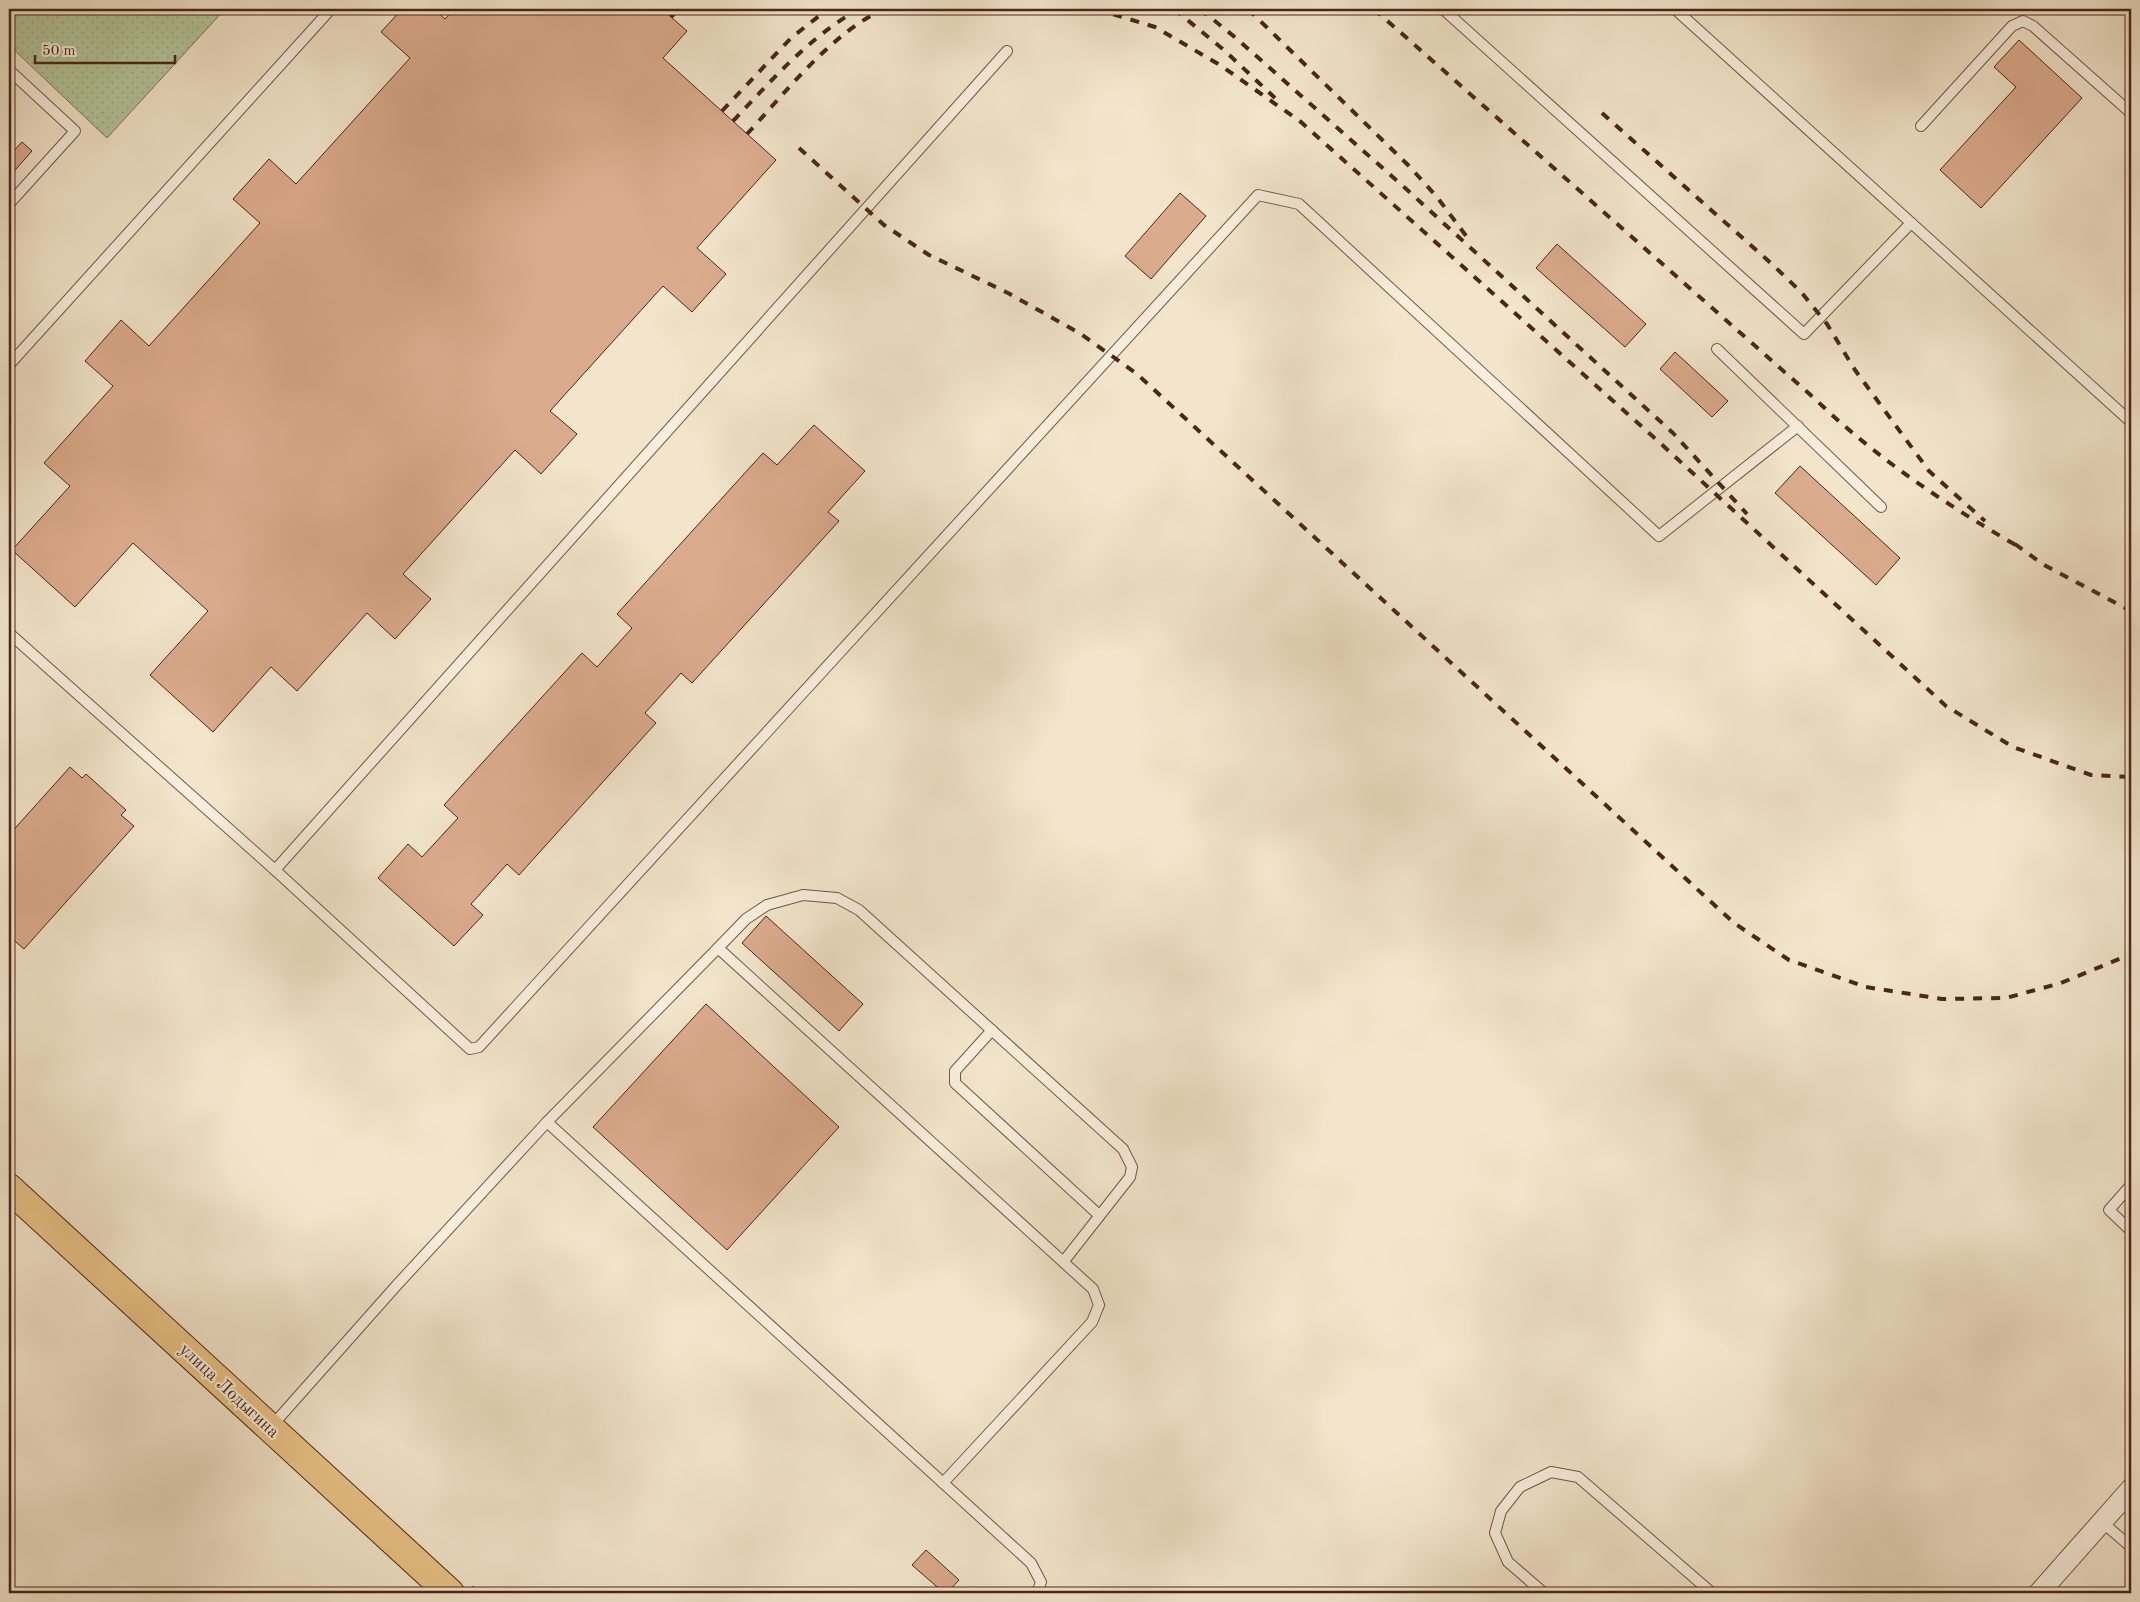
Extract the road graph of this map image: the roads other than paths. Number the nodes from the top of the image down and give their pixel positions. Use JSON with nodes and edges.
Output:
{"nodes":[{"id":1,"x":331,"y":9,"type":"edge"},
{"id":2,"x":1444,"y":9,"type":"edge"},
{"id":3,"x":1675,"y":9,"type":"edge"},
{"id":4,"x":1007,"y":52,"type":"dead end"},
{"id":5,"x":9,"y":70,"type":"edge"},
{"id":6,"x":2131,"y":113,"type":"edge"},
{"id":7,"x":1921,"y":126,"type":"dead end"},
{"id":8,"x":9,"y":204,"type":"edge"},
{"id":9,"x":1911,"y":223,"type":"junction"},
{"id":10,"x":1717,"y":349,"type":"dead end"},
{"id":11,"x":9,"y":365,"type":"edge"},
{"id":12,"x":2131,"y":422,"type":"edge"},
{"id":13,"x":1798,"y":426,"type":"junction"},
{"id":14,"x":1881,"y":507,"type":"dead end"},
{"id":15,"x":9,"y":633,"type":"edge"},
{"id":16,"x":275,"y":870,"type":"junction"},
{"id":17,"x":718,"y":948,"type":"junction"},
{"id":18,"x":992,"y":1030,"type":"junction"},
{"id":19,"x":547,"y":1122,"type":"junction"},
{"id":20,"x":2131,"y":1185,"type":"edge"},
{"id":21,"x":9,"y":1188,"type":"edge"},
{"id":22,"x":1099,"y":1215,"type":"junction"},
{"id":23,"x":2131,"y":1231,"type":"edge"},
{"id":24,"x":1064,"y":1261,"type":"junction"},
{"id":25,"x":269,"y":1428,"type":"junction"},
{"id":26,"x":943,"y":1483,"type":"junction"},
{"id":27,"x":2131,"y":1489,"type":"edge"},
{"id":28,"x":2102,"y":1522,"type":"junction"},
{"id":29,"x":2131,"y":1547,"type":"edge"},
{"id":30,"x":450,"y":1593,"type":"edge"},
{"id":31,"x":1038,"y":1593,"type":"edge"},
{"id":32,"x":1544,"y":1593,"type":"edge"},
{"id":33,"x":1712,"y":1593,"type":"edge"},
{"id":34,"x":2038,"y":1593,"type":"edge"}],
"edges":[{"from":1,"to":11,"type":"lane"},
{"from":2,"to":9,"type":"lane"},
{"from":3,"to":9,"type":"lane"},
{"from":4,"to":16,"type":"lane"},
{"from":5,"to":8,"type":"lane"},
{"from":6,"to":7,"type":"lane"},
{"from":9,"to":12,"type":"lane"},
{"from":10,"to":13,"type":"lane"},
{"from":13,"to":14,"type":"lane"},
{"from":13,"to":16,"type":"lane"},
{"from":15,"to":16,"type":"lane"},
{"from":17,"to":18,"type":"lane"},
{"from":17,"to":19,"type":"lane"},
{"from":17,"to":24,"type":"lane"},
{"from":18,"to":22,"type":"lane"},
{"from":18,"to":22,"type":"lane"},
{"from":19,"to":25,"type":"lane"},
{"from":19,"to":26,"type":"lane"},
{"from":20,"to":23,"type":"lane"},
{"from":21,"to":25,"type":"main road","name":"улица Лодыгина"},
{"from":22,"to":24,"type":"lane"},
{"from":24,"to":26,"type":"lane"},
{"from":25,"to":30,"type":"main road","name":"улица Лодыгина"},
{"from":26,"to":31,"type":"lane"},
{"from":27,"to":28,"type":"street"},
{"from":28,"to":29,"type":"lane"},
{"from":28,"to":34,"type":"street"},
{"from":32,"to":33,"type":"lane"}]}
